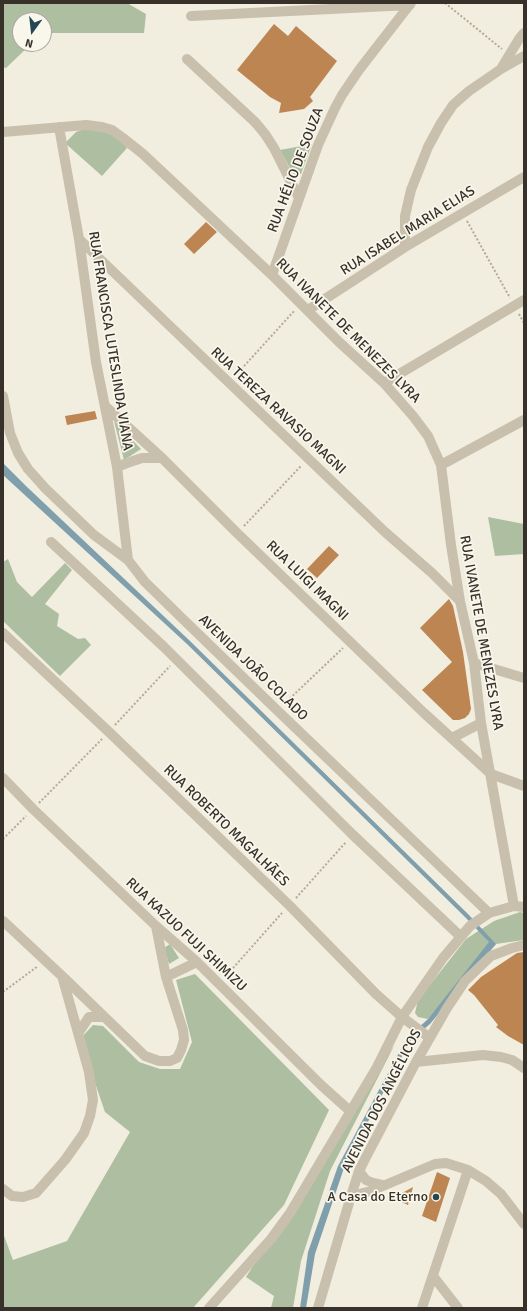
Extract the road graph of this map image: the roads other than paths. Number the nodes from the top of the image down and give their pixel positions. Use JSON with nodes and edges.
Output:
{"nodes":[{"id":1,"x":411,"y":4,"type":"edge"},
{"id":2,"x":261,"y":8,"type":"edge"},
{"id":3,"x":191,"y":16,"type":"dead end"},
{"id":4,"x":524,"y":33,"type":"edge"},
{"id":5,"x":524,"y":56,"type":"edge"},
{"id":6,"x":187,"y":59,"type":"dead end"},
{"id":7,"x":501,"y":68,"type":"junction"},
{"id":8,"x":59,"y":127,"type":"junction"},
{"id":9,"x":3,"y":132,"type":"edge"},
{"id":10,"x":524,"y":177,"type":"edge"},
{"id":11,"x":299,"y":198,"type":"junction"},
{"id":12,"x":79,"y":239,"type":"junction"},
{"id":13,"x":405,"y":247,"type":"junction"},
{"id":14,"x":272,"y":275,"type":"junction"},
{"id":15,"x":524,"y":300,"type":"edge"},
{"id":16,"x":305,"y":307,"type":"junction"},
{"id":17,"x":384,"y":383,"type":"junction"},
{"id":18,"x":3,"y":396,"type":"edge"},
{"id":19,"x":105,"y":406,"type":"junction"},
{"id":20,"x":524,"y":420,"type":"edge"},
{"id":21,"x":162,"y":458,"type":"junction"},
{"id":22,"x":441,"y":465,"type":"junction"},
{"id":23,"x":117,"y":467,"type":"junction"},
{"id":24,"x":51,"y":542,"type":"dead end"},
{"id":25,"x":128,"y":560,"type":"junction"},
{"id":26,"x":460,"y":601,"type":"junction"},
{"id":27,"x":3,"y":633,"type":"edge"},
{"id":28,"x":474,"y":663,"type":"junction"},
{"id":29,"x":524,"y":678,"type":"edge"},
{"id":30,"x":481,"y":723,"type":"junction"},
{"id":31,"x":452,"y":738,"type":"junction"},
{"id":32,"x":491,"y":774,"type":"junction"},
{"id":33,"x":3,"y":778,"type":"edge"},
{"id":34,"x":524,"y":786,"type":"edge"},
{"id":35,"x":519,"y":907,"type":"edge"},
{"id":36,"x":489,"y":913,"type":"junction"},
{"id":37,"x":3,"y":921,"type":"edge"},
{"id":38,"x":156,"y":926,"type":"junction"},
{"id":39,"x":460,"y":936,"type":"junction"},
{"id":40,"x":524,"y":945,"type":"edge"},
{"id":41,"x":197,"y":962,"type":"junction"},
{"id":42,"x":62,"y":976,"type":"junction"},
{"id":43,"x":166,"y":977,"type":"junction"},
{"id":44,"x":104,"y":1017,"type":"junction"},
{"id":45,"x":402,"y":1017,"type":"junction"},
{"id":46,"x":79,"y":1032,"type":"junction"},
{"id":47,"x":430,"y":1038,"type":"junction"},
{"id":48,"x":416,"y":1062,"type":"junction"},
{"id":49,"x":524,"y":1068,"type":"edge"},
{"id":50,"x":350,"y":1111,"type":"junction"},
{"id":51,"x":468,"y":1170,"type":"junction"},
{"id":52,"x":359,"y":1171,"type":"junction"},
{"id":53,"x":382,"y":1185,"type":"junction"},
{"id":54,"x":3,"y":1190,"type":"edge"},
{"id":55,"x":351,"y":1196,"type":"junction"},
{"id":56,"x":524,"y":1224,"type":"edge"},
{"id":57,"x":433,"y":1276,"type":"junction"},
{"id":58,"x":209,"y":1308,"type":"edge"},
{"id":59,"x":318,"y":1308,"type":"edge"},
{"id":60,"x":422,"y":1308,"type":"edge"},
{"id":61,"x":458,"y":1308,"type":"edge"}],
"edges":[{"from":1,"to":2,"type":"street"},
{"from":1,"to":11,"type":"street","name":"RUA HÉLIO DE SOUZA"},
{"from":2,"to":3,"type":"street"},
{"from":4,"to":7,"type":"street"},
{"from":5,"to":7,"type":"street"},
{"from":6,"to":11,"type":"street"},
{"from":7,"to":13,"type":"street"},
{"from":8,"to":9,"type":"street","name":"RUA IVANETE DE MENEZES LYRA"},
{"from":8,"to":12,"type":"street","name":"RUA FRANCISCA LUTESLINDA VIANA"},
{"from":8,"to":14,"type":"street","name":"RUA IVANETE DE MENEZES LYRA"},
{"from":10,"to":13,"type":"street","name":"RUA ISABEL MARIA ELIAS"},
{"from":11,"to":14,"type":"street","name":"RUA HÉLIO DE SOUZA"},
{"from":12,"to":19,"type":"street","name":"RUA FRANCISCA LUTESLINDA VIANA"},
{"from":12,"to":26,"type":"street","name":"RUA TEREZA RAVASIO MAGNI"},
{"from":13,"to":16,"type":"street","name":"RUA ISABEL MARIA ELIAS"},
{"from":14,"to":16,"type":"street","name":"RUA IVANETE DE MENEZES LYRA"},
{"from":15,"to":17,"type":"street"},
{"from":16,"to":17,"type":"street","name":"RUA IVANETE DE MENEZES LYRA"},
{"from":17,"to":22,"type":"street","name":"RUA IVANETE DE MENEZES LYRA"},
{"from":18,"to":25,"type":"street","name":"AVENIDA JOÃO COLADO"},
{"from":19,"to":21,"type":"street","name":"RUA LUIGI MAGNI"},
{"from":19,"to":23,"type":"street","name":"RUA FRANCISCA LUTESLINDA VIANA"},
{"from":20,"to":22,"type":"street"},
{"from":21,"to":23,"type":"street"},
{"from":21,"to":31,"type":"street","name":"RUA LUIGI MAGNI"},
{"from":22,"to":26,"type":"street","name":"RUA IVANETE DE MENEZES LYRA"},
{"from":23,"to":25,"type":"street","name":"RUA FRANCISCA LUTESLINDA VIANA"},
{"from":24,"to":39,"type":"street"},
{"from":25,"to":36,"type":"street","name":"AVENIDA JOÃO COLADO"},
{"from":26,"to":28,"type":"street","name":"RUA IVANETE DE MENEZES LYRA"},
{"from":27,"to":45,"type":"street","name":"RUA ROBERTO MAGALHÃES"},
{"from":28,"to":29,"type":"street"},
{"from":28,"to":30,"type":"street","name":"RUA IVANETE DE MENEZES LYRA"},
{"from":30,"to":31,"type":"street"},
{"from":30,"to":32,"type":"street","name":"RUA IVANETE DE MENEZES LYRA"},
{"from":31,"to":32,"type":"street","name":"RUA LUIGI MAGNI"},
{"from":32,"to":34,"type":"street"},
{"from":32,"to":35,"type":"street","name":"RUA IVANETE DE MENEZES LYRA"},
{"from":33,"to":38,"type":"street","name":"RUA KAZUO FUJI SHIMIZU"},
{"from":35,"to":36,"type":"street"},
{"from":36,"to":39,"type":"street"},
{"from":37,"to":42,"type":"street"},
{"from":38,"to":41,"type":"street","name":"RUA KAZUO FUJI SHIMIZU"},
{"from":38,"to":43,"type":"street"},
{"from":39,"to":45,"type":"street"},
{"from":40,"to":47,"type":"street","name":"AVENIDA DOS ANGÉLICOS"},
{"from":41,"to":43,"type":"street"},
{"from":41,"to":50,"type":"street","name":"RUA KAZUO FUJI SHIMIZU"},
{"from":42,"to":44,"type":"street"},
{"from":42,"to":46,"type":"street"},
{"from":43,"to":44,"type":"street"},
{"from":44,"to":46,"type":"street"},
{"from":45,"to":47,"type":"street","name":"RUA ROBERTO MAGALHÃES"},
{"from":45,"to":50,"type":"street"},
{"from":46,"to":54,"type":"street"},
{"from":47,"to":48,"type":"street","name":"AVENIDA DOS ANGÉLICOS"},
{"from":48,"to":49,"type":"street"},
{"from":48,"to":52,"type":"street","name":"AVENIDA DOS ANGÉLICOS"},
{"from":50,"to":58,"type":"street"},
{"from":51,"to":53,"type":"street"},
{"from":51,"to":56,"type":"street"},
{"from":51,"to":57,"type":"street"},
{"from":52,"to":53,"type":"street"},
{"from":52,"to":55,"type":"street","name":"AVENIDA DOS ANGÉLICOS"},
{"from":53,"to":55,"type":"street"},
{"from":55,"to":59,"type":"street","name":"AVENIDA DOS ANGÉLICOS"},
{"from":57,"to":60,"type":"street"},
{"from":57,"to":61,"type":"street"}]}
